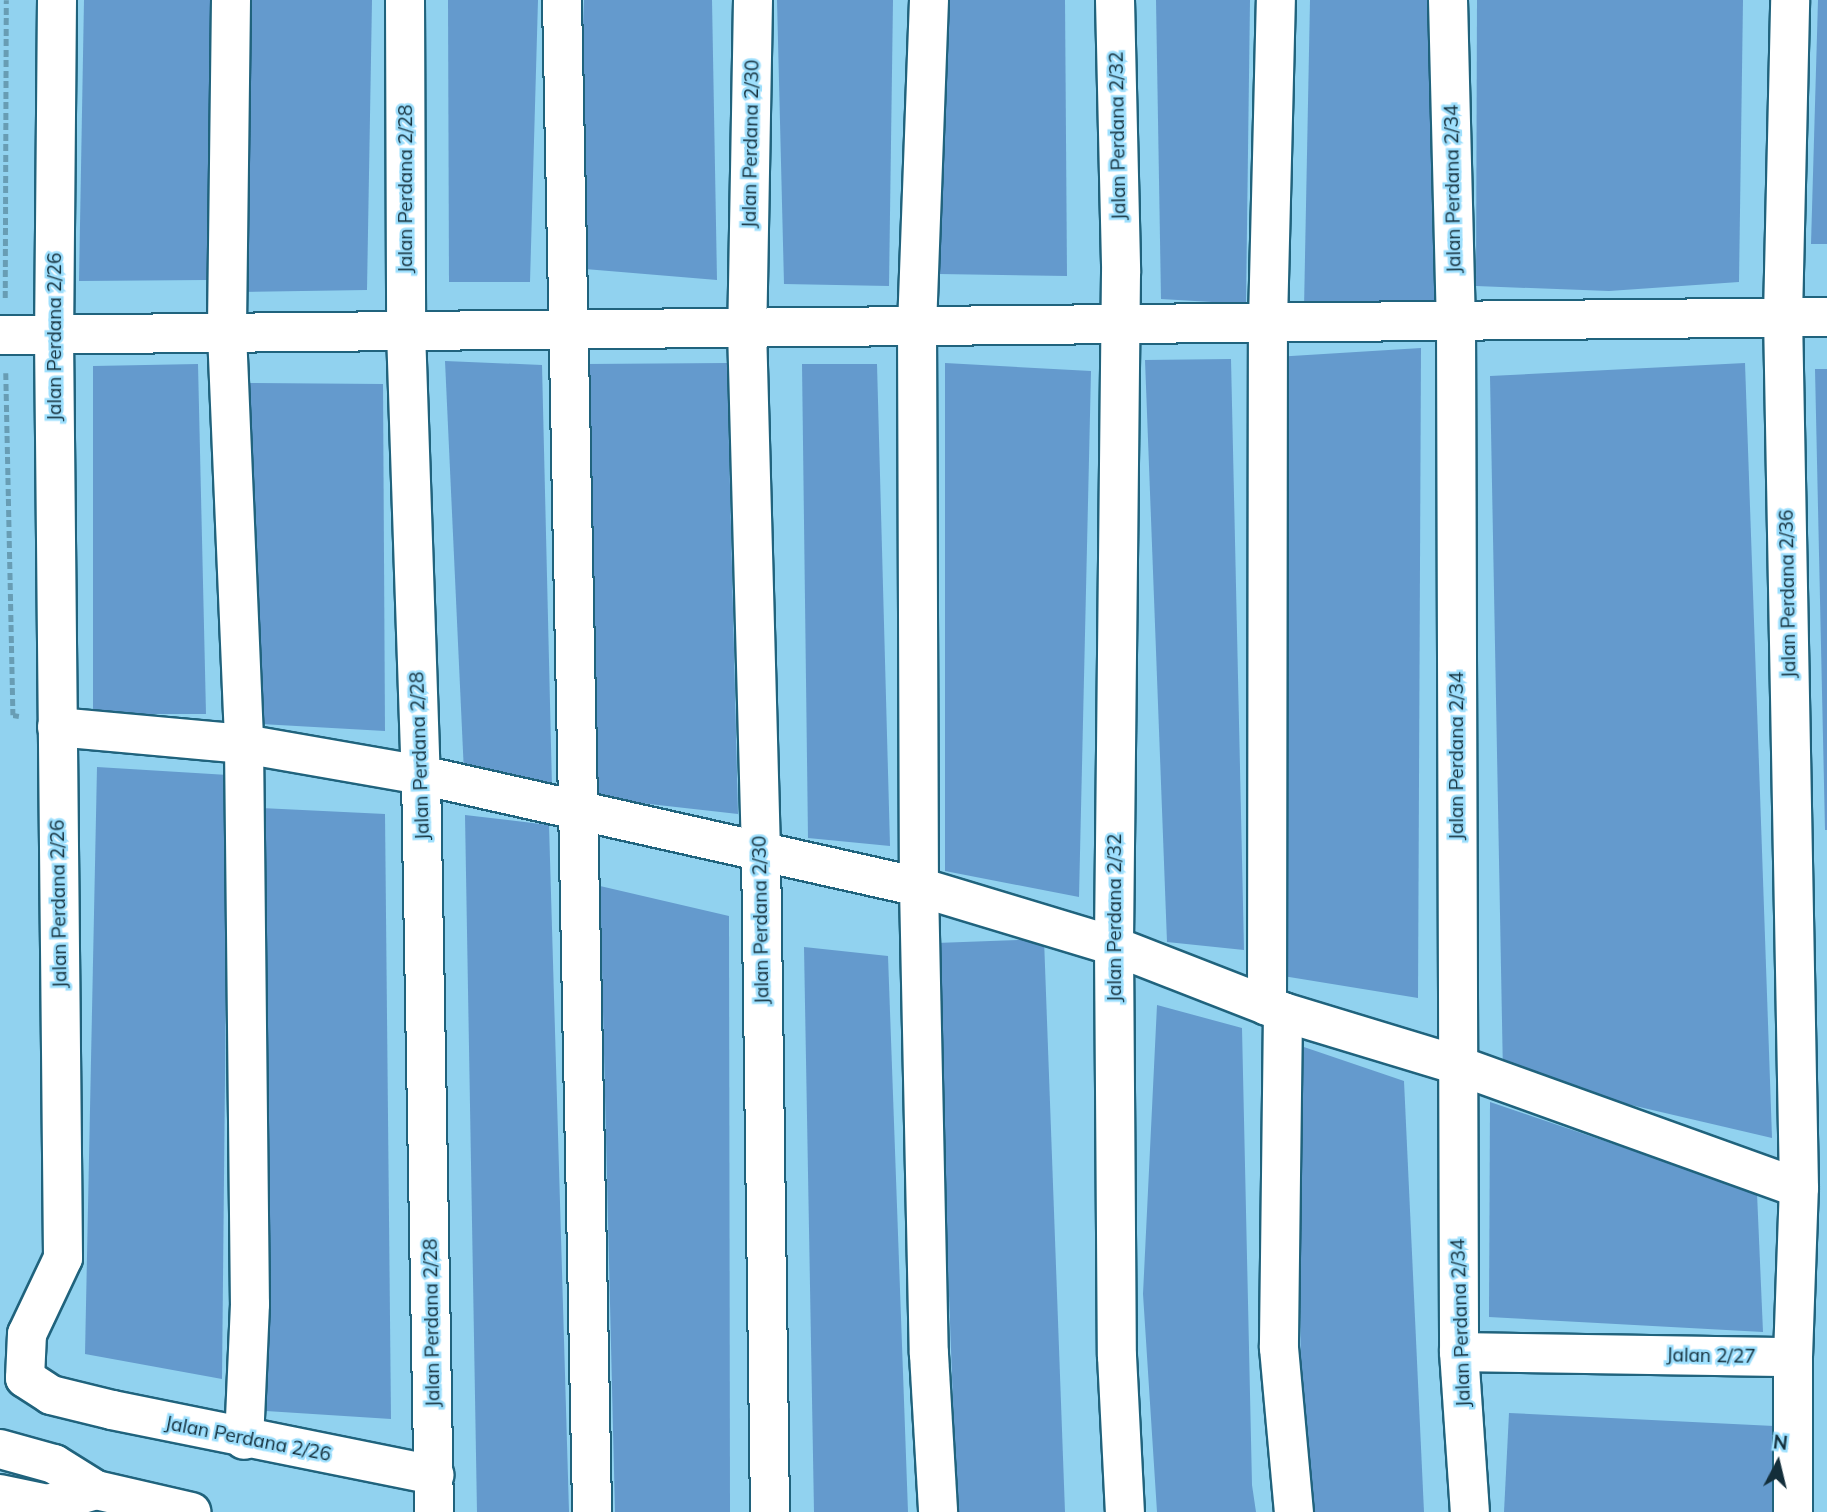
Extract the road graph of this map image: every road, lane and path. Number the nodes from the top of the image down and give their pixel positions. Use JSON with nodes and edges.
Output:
{"nodes":[{"id":1,"x":6,"y":0,"type":"edge"},
{"id":2,"x":57,"y":0,"type":"edge"},
{"id":3,"x":231,"y":0,"type":"edge"},
{"id":4,"x":404,"y":0,"type":"edge"},
{"id":5,"x":562,"y":0,"type":"edge"},
{"id":6,"x":753,"y":0,"type":"edge"},
{"id":7,"x":929,"y":0,"type":"edge"},
{"id":8,"x":1115,"y":0,"type":"edge"},
{"id":9,"x":1276,"y":0,"type":"edge"},
{"id":10,"x":1448,"y":0,"type":"edge"},
{"id":11,"x":1790,"y":0,"type":"edge"},
{"id":12,"x":1783,"y":317,"type":"junction"},
{"id":13,"x":1827,"y":317,"type":"edge"},
{"id":14,"x":1456,"y":320,"type":"junction"},
{"id":15,"x":1268,"y":322,"type":"junction"},
{"id":16,"x":1119,"y":324,"type":"junction"},
{"id":17,"x":917,"y":326,"type":"junction"},
{"id":18,"x":747,"y":328,"type":"junction"},
{"id":19,"x":565,"y":329,"type":"junction"},
{"id":20,"x":406,"y":331,"type":"junction"},
{"id":21,"x":227,"y":333,"type":"junction"},
{"id":22,"x":2,"y":335,"type":"edge"},
{"id":23,"x":54,"y":335,"type":"junction"},
{"id":24,"x":57,"y":727,"type":"junction"},
{"id":25,"x":244,"y":744,"type":"junction"},
{"id":26,"x":421,"y":775,"type":"junction"},
{"id":27,"x":579,"y":813,"type":"junction"},
{"id":28,"x":761,"y":851,"type":"junction"},
{"id":29,"x":919,"y":887,"type":"junction"},
{"id":30,"x":1114,"y":946,"type":"junction"},
{"id":31,"x":1275,"y":1009,"type":"junction"},
{"id":32,"x":1457,"y":1065,"type":"junction"},
{"id":33,"x":1812,"y":1130,"type":"edge"},
{"id":34,"x":1799,"y":1188,"type":"junction"},
{"id":35,"x":1459,"y":1352,"type":"junction"},
{"id":36,"x":1793,"y":1357,"type":"junction"},
{"id":37,"x":244,"y":1440,"type":"junction"},
{"id":38,"x":0,"y":1449,"type":"edge"},
{"id":39,"x":96,"y":1490,"type":"junction"},
{"id":40,"x":434,"y":1493,"type":"edge"},
{"id":41,"x":0,"y":1494,"type":"edge"},
{"id":42,"x":191,"y":1512,"type":"edge"},
{"id":43,"x":592,"y":1512,"type":"edge"},
{"id":44,"x":770,"y":1512,"type":"edge"},
{"id":45,"x":938,"y":1512,"type":"edge"},
{"id":46,"x":1125,"y":1512,"type":"edge"},
{"id":47,"x":1294,"y":1512,"type":"edge"},
{"id":48,"x":1470,"y":1512,"type":"edge"},
{"id":49,"x":1793,"y":1512,"type":"edge"}],
"edges":[{"from":1,"to":22,"type":"path"},
{"from":2,"to":23,"type":"street","name":"Jalan Perdana 2/26"},
{"from":3,"to":21,"type":"street"},
{"from":4,"to":20,"type":"street","name":"Jalan Perdana 2/28"},
{"from":5,"to":19,"type":"street"},
{"from":6,"to":18,"type":"street","name":"Jalan Perdana 2/30"},
{"from":7,"to":17,"type":"street"},
{"from":8,"to":16,"type":"street","name":"Jalan Perdana 2/32"},
{"from":9,"to":15,"type":"street"},
{"from":10,"to":14,"type":"street","name":"Jalan Perdana 2/34"},
{"from":11,"to":12,"type":"street","name":"Jalan Perdana 2/36"},
{"from":12,"to":13,"type":"street"},
{"from":12,"to":14,"type":"street"},
{"from":12,"to":33,"type":"street","name":"Jalan Perdana 2/36"},
{"from":14,"to":15,"type":"street"},
{"from":14,"to":32,"type":"street","name":"Jalan Perdana 2/34"},
{"from":15,"to":16,"type":"street"},
{"from":15,"to":31,"type":"street"},
{"from":16,"to":17,"type":"street"},
{"from":16,"to":30,"type":"street","name":"Jalan Perdana 2/32"},
{"from":17,"to":18,"type":"street"},
{"from":17,"to":29,"type":"street"},
{"from":18,"to":19,"type":"street"},
{"from":18,"to":28,"type":"street","name":"Jalan Perdana 2/30"},
{"from":19,"to":20,"type":"street"},
{"from":19,"to":27,"type":"street"},
{"from":20,"to":21,"type":"street"},
{"from":20,"to":26,"type":"street","name":"Jalan Perdana 2/28"},
{"from":21,"to":23,"type":"street"},
{"from":21,"to":25,"type":"street"},
{"from":22,"to":23,"type":"street"},
{"from":22,"to":24,"type":"path"},
{"from":23,"to":24,"type":"street","name":"Jalan Perdana 2/26"},
{"from":24,"to":25,"type":"street"},
{"from":24,"to":37,"type":"street","name":"Jalan Perdana 2/26"},
{"from":25,"to":26,"type":"street"},
{"from":25,"to":37,"type":"street"},
{"from":26,"to":27,"type":"street"},
{"from":26,"to":40,"type":"street","name":"Jalan Perdana 2/28"},
{"from":27,"to":28,"type":"street"},
{"from":27,"to":43,"type":"street"},
{"from":28,"to":29,"type":"street"},
{"from":28,"to":44,"type":"street","name":"Jalan Perdana 2/30"},
{"from":29,"to":30,"type":"street"},
{"from":29,"to":45,"type":"street"},
{"from":30,"to":31,"type":"street"},
{"from":30,"to":46,"type":"street","name":"Jalan Perdana 2/32"},
{"from":31,"to":32,"type":"street"},
{"from":31,"to":47,"type":"street"},
{"from":32,"to":34,"type":"street"},
{"from":32,"to":35,"type":"street","name":"Jalan Perdana 2/34"},
{"from":33,"to":34,"type":"street","name":"Jalan Perdana 2/36"},
{"from":34,"to":36,"type":"street"},
{"from":35,"to":36,"type":"street","name":"Jalan 2/27"},
{"from":35,"to":48,"type":"street","name":"Jalan Perdana 2/34"},
{"from":36,"to":49,"type":"street"},
{"from":37,"to":40,"type":"street","name":"Jalan Perdana 2/26"},
{"from":38,"to":39,"type":"street"},
{"from":39,"to":41,"type":"street"},
{"from":39,"to":42,"type":"street"}]}
